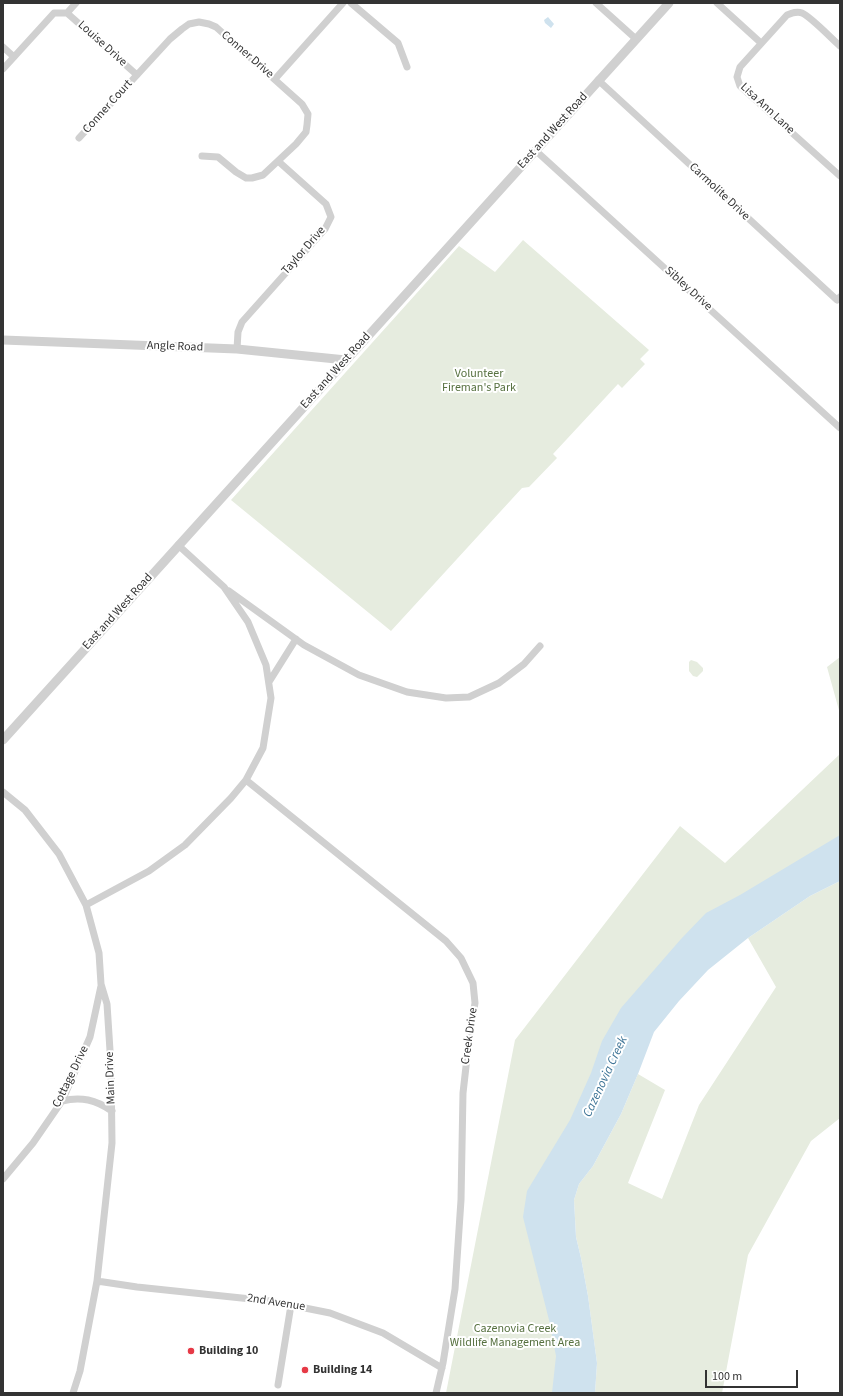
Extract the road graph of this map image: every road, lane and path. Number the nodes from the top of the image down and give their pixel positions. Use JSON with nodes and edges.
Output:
{"nodes":[{"id":1,"x":76,"y":3,"type":"edge"},
{"id":2,"x":343,"y":3,"type":"edge"},
{"id":3,"x":350,"y":3,"type":"edge"},
{"id":4,"x":596,"y":3,"type":"edge"},
{"id":5,"x":668,"y":3,"type":"edge"},
{"id":6,"x":717,"y":3,"type":"edge"},
{"id":7,"x":67,"y":13,"type":"junction"},
{"id":8,"x":636,"y":39,"type":"junction"},
{"id":9,"x":761,"y":43,"type":"junction"},
{"id":10,"x":840,"y":46,"type":"edge"},
{"id":11,"x":3,"y":47,"type":"edge"},
{"id":12,"x":14,"y":57,"type":"junction"},
{"id":13,"x":407,"y":67,"type":"dead end"},
{"id":14,"x":3,"y":69,"type":"edge"},
{"id":15,"x":137,"y":75,"type":"junction"},
{"id":16,"x":275,"y":79,"type":"junction"},
{"id":17,"x":598,"y":80,"type":"junction"},
{"id":18,"x":79,"y":138,"type":"dead end"},
{"id":19,"x":535,"y":150,"type":"junction"},
{"id":20,"x":202,"y":156,"type":"dead end"},
{"id":21,"x":278,"y":161,"type":"junction"},
{"id":22,"x":840,"y":176,"type":"edge"},
{"id":23,"x":840,"y":297,"type":"edge"},
{"id":24,"x":3,"y":340,"type":"edge"},
{"id":25,"x":237,"y":349,"type":"junction"},
{"id":26,"x":346,"y":360,"type":"junction"},
{"id":27,"x":840,"y":428,"type":"edge"},
{"id":28,"x":178,"y":545,"type":"junction"},
{"id":29,"x":224,"y":587,"type":"junction"},
{"id":30,"x":296,"y":639,"type":"junction"},
{"id":31,"x":540,"y":646,"type":"dead end"},
{"id":32,"x":269,"y":682,"type":"junction"},
{"id":33,"x":3,"y":740,"type":"edge"},
{"id":34,"x":246,"y":780,"type":"junction"},
{"id":35,"x":3,"y":792,"type":"edge"},
{"id":36,"x":86,"y":905,"type":"junction"},
{"id":37,"x":101,"y":984,"type":"junction"},
{"id":38,"x":62,"y":1100,"type":"junction"},
{"id":39,"x":112,"y":1111,"type":"junction"},
{"id":40,"x":3,"y":1179,"type":"edge"},
{"id":41,"x":97,"y":1281,"type":"junction"},
{"id":42,"x":291,"y":1305,"type":"junction"},
{"id":43,"x":442,"y":1368,"type":"junction"},
{"id":44,"x":278,"y":1385,"type":"dead end"},
{"id":45,"x":73,"y":1393,"type":"edge"},
{"id":46,"x":436,"y":1393,"type":"edge"}],
"edges":[{"from":1,"to":7,"type":"street"},
{"from":2,"to":16,"type":"street"},
{"from":3,"to":13,"type":"street"},
{"from":4,"to":8,"type":"street"},
{"from":5,"to":8,"type":"street","name":"East and West Road"},
{"from":6,"to":9,"type":"street"},
{"from":7,"to":12,"type":"street"},
{"from":7,"to":15,"type":"street","name":"Louise Drive"},
{"from":8,"to":17,"type":"street","name":"East and West Road"},
{"from":9,"to":10,"type":"street"},
{"from":9,"to":22,"type":"street","name":"Lisa Ann Lane"},
{"from":11,"to":12,"type":"street"},
{"from":12,"to":14,"type":"street"},
{"from":15,"to":16,"type":"street","name":"Conner Drive"},
{"from":15,"to":18,"type":"street","name":"Conner Court"},
{"from":16,"to":21,"type":"street","name":"Conner Drive"},
{"from":17,"to":19,"type":"street","name":"East and West Road"},
{"from":17,"to":23,"type":"street","name":"Carmolite Drive"},
{"from":19,"to":26,"type":"street","name":"East and West Road"},
{"from":19,"to":27,"type":"street","name":"Sibley Drive"},
{"from":20,"to":21,"type":"street","name":"Conner Drive"},
{"from":21,"to":25,"type":"street","name":"Taylor Drive"},
{"from":24,"to":25,"type":"street","name":"Angle Road"},
{"from":25,"to":26,"type":"street","name":"Angle Road"},
{"from":26,"to":28,"type":"street","name":"East and West Road"},
{"from":28,"to":29,"type":"street"},
{"from":28,"to":33,"type":"street","name":"East and West Road"},
{"from":29,"to":30,"type":"street"},
{"from":29,"to":32,"type":"street"},
{"from":30,"to":31,"type":"street"},
{"from":30,"to":32,"type":"street"},
{"from":32,"to":34,"type":"street"},
{"from":34,"to":36,"type":"street"},
{"from":34,"to":43,"type":"street","name":"Creek Drive"},
{"from":35,"to":36,"type":"street","name":"Main Drive"},
{"from":36,"to":37,"type":"street","name":"Main Drive"},
{"from":37,"to":38,"type":"street","name":"Cottage Drive"},
{"from":37,"to":39,"type":"street","name":"Main Drive"},
{"from":38,"to":39,"type":"street"},
{"from":38,"to":40,"type":"street","name":"Cottage Drive"},
{"from":39,"to":41,"type":"street","name":"Main Drive"},
{"from":41,"to":42,"type":"street","name":"2nd Avenue"},
{"from":41,"to":45,"type":"street","name":"Main Drive"},
{"from":42,"to":43,"type":"street","name":"2nd Avenue"},
{"from":42,"to":44,"type":"street"},
{"from":43,"to":46,"type":"street","name":"Creek Drive"}]}
